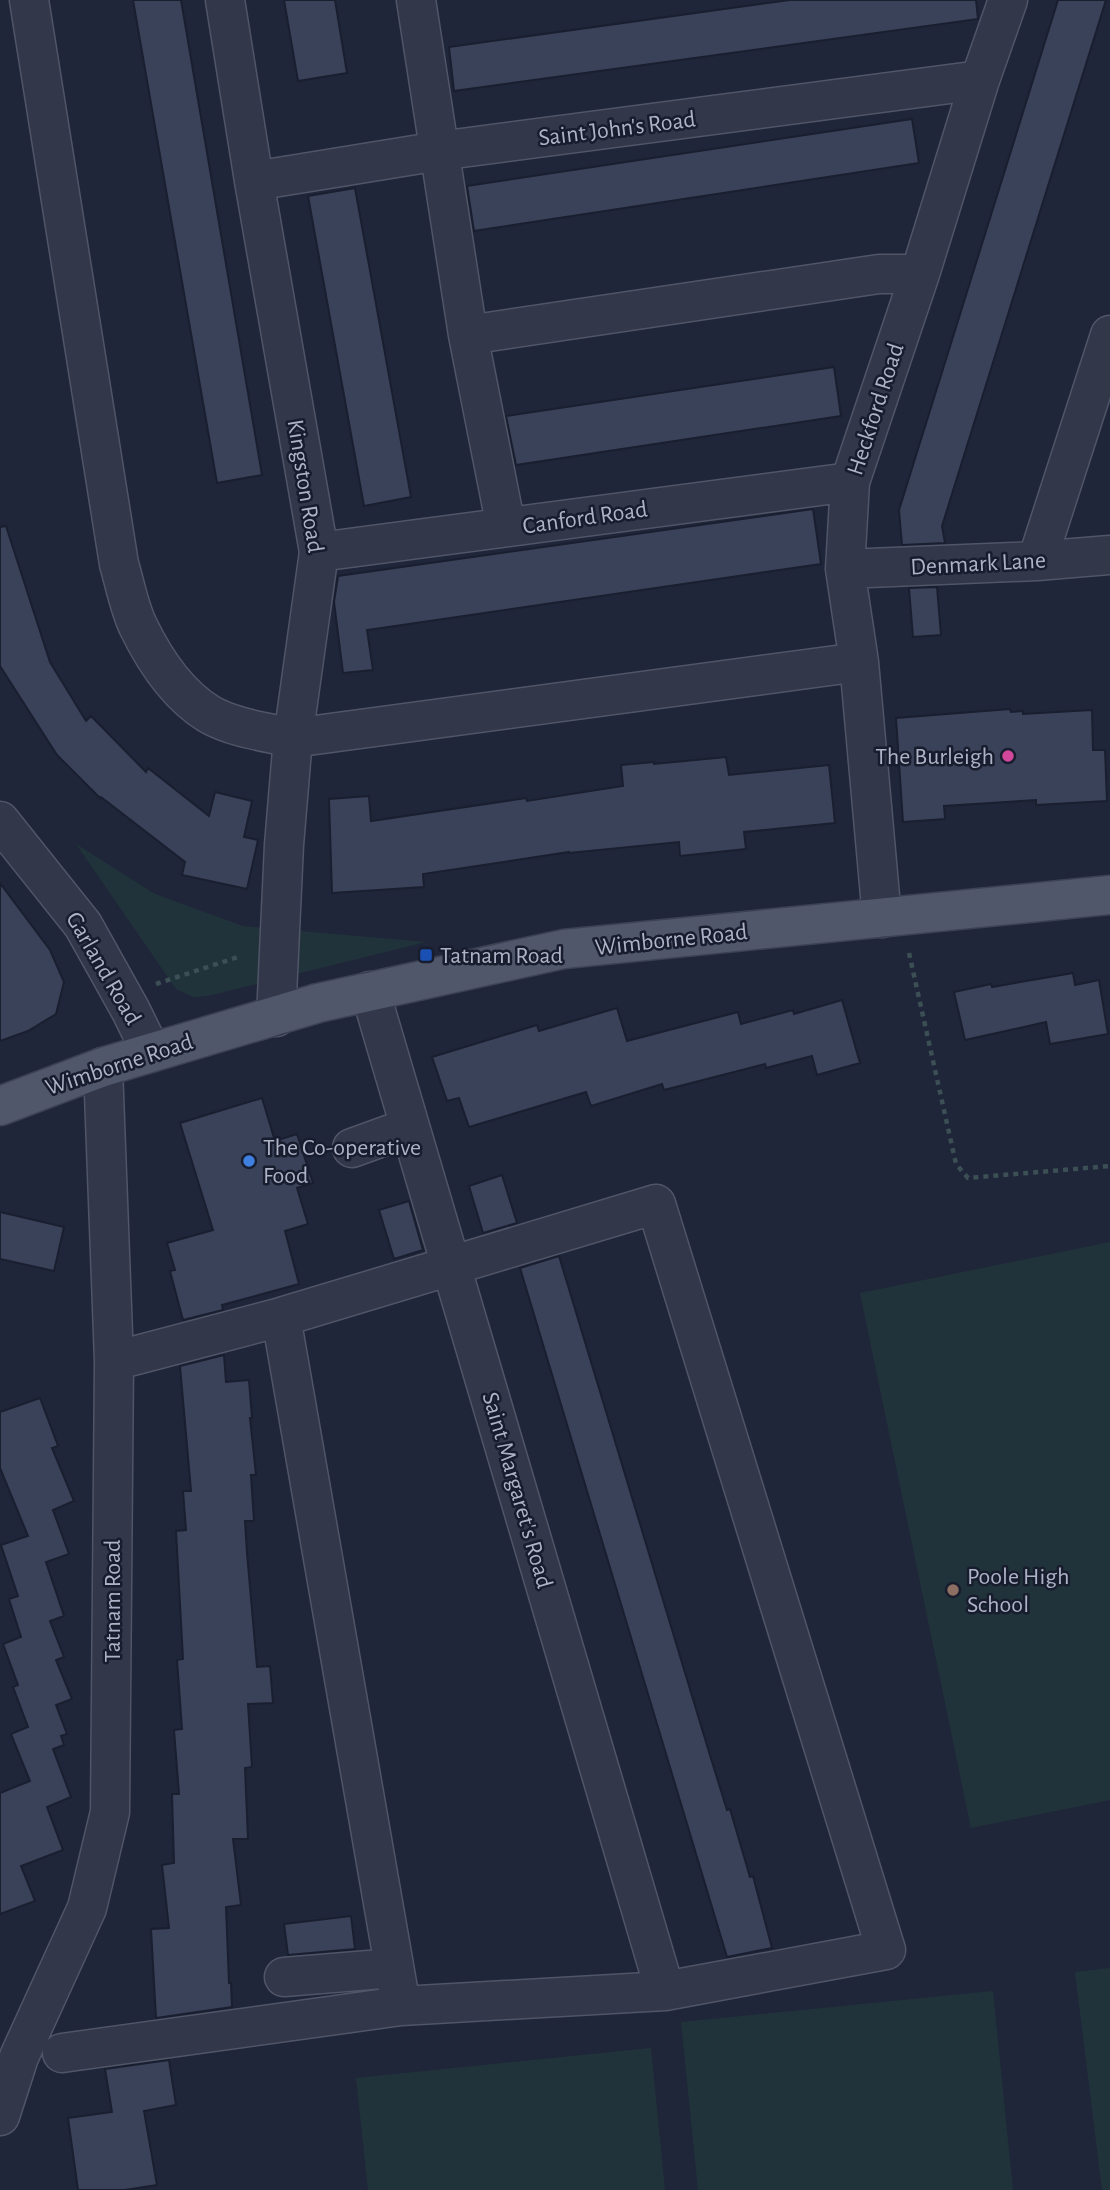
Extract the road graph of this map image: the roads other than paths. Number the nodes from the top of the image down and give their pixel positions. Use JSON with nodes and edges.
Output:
{"nodes":[{"id":1,"x":29,"y":0,"type":"edge"},
{"id":2,"x":225,"y":0,"type":"edge"},
{"id":3,"x":416,"y":0,"type":"edge"},
{"id":4,"x":1008,"y":0,"type":"edge"},
{"id":5,"x":980,"y":80,"type":"junction"},
{"id":6,"x":439,"y":151,"type":"junction"},
{"id":7,"x":254,"y":181,"type":"junction"},
{"id":8,"x":920,"y":274,"type":"junction"},
{"id":9,"x":468,"y":335,"type":"junction"},
{"id":10,"x":1110,"y":335,"type":"edge"},
{"id":11,"x":850,"y":482,"type":"junction"},
{"id":12,"x":506,"y":527,"type":"junction"},
{"id":13,"x":319,"y":552,"type":"junction"},
{"id":14,"x":1110,"y":555,"type":"edge"},
{"id":15,"x":1037,"y":561,"type":"junction"},
{"id":16,"x":845,"y":569,"type":"junction"},
{"id":17,"x":859,"y":662,"type":"junction"},
{"id":18,"x":293,"y":738,"type":"junction"},
{"id":19,"x":0,"y":821,"type":"edge"},
{"id":20,"x":1110,"y":895,"type":"edge"},
{"id":21,"x":891,"y":917,"type":"junction"},
{"id":22,"x":369,"y":990,"type":"junction"},
{"id":23,"x":276,"y":1017,"type":"junction"},
{"id":24,"x":151,"y":1052,"type":"junction"},
{"id":25,"x":103,"y":1067,"type":"junction"},
{"id":26,"x":0,"y":1106,"type":"edge"},
{"id":27,"x":410,"y":1127,"type":"junction"},
{"id":28,"x":352,"y":1148,"type":"dead end"},
{"id":29,"x":452,"y":1266,"type":"junction"},
{"id":30,"x":281,"y":1317,"type":"junction"},
{"id":31,"x":114,"y":1361,"type":"junction"},
{"id":32,"x":394,"y":1968,"type":"junction"},
{"id":33,"x":284,"y":1978,"type":"dead end"},
{"id":34,"x":665,"y":1991,"type":"junction"},
{"id":35,"x":401,"y":2006,"type":"junction"},
{"id":36,"x":62,"y":2053,"type":"dead end"},
{"id":37,"x":0,"y":2116,"type":"edge"}],
"edges":[{"from":1,"to":18,"type":"street"},
{"from":2,"to":7,"type":"street","name":"Kingston Road"},
{"from":3,"to":6,"type":"street"},
{"from":4,"to":5,"type":"street","name":"Heckford Road"},
{"from":5,"to":6,"type":"street","name":"Saint John's Road"},
{"from":5,"to":8,"type":"street","name":"Heckford Road"},
{"from":6,"to":7,"type":"street","name":"Saint John's Road"},
{"from":6,"to":9,"type":"street"},
{"from":7,"to":13,"type":"street","name":"Kingston Road"},
{"from":8,"to":9,"type":"street"},
{"from":8,"to":11,"type":"street","name":"Heckford Road"},
{"from":9,"to":12,"type":"street"},
{"from":10,"to":15,"type":"street"},
{"from":11,"to":12,"type":"street","name":"Canford Road"},
{"from":11,"to":16,"type":"street","name":"Heckford Road"},
{"from":12,"to":13,"type":"street","name":"Canford Road"},
{"from":13,"to":18,"type":"street","name":"Kingston Road"},
{"from":14,"to":15,"type":"street","name":"Denmark Lane"},
{"from":15,"to":16,"type":"street","name":"Denmark Lane"},
{"from":16,"to":17,"type":"street","name":"Heckford Road"},
{"from":17,"to":18,"type":"street"},
{"from":17,"to":21,"type":"street","name":"Heckford Road"},
{"from":18,"to":23,"type":"street","name":"Kingston Road"},
{"from":19,"to":24,"type":"street","name":"Garland Road"},
{"from":20,"to":21,"type":"main road","name":"Wimborne Road"},
{"from":21,"to":22,"type":"main road","name":"Wimborne Road"},
{"from":22,"to":23,"type":"main road","name":"Wimborne Road"},
{"from":22,"to":27,"type":"street","name":"Saint Margaret's Road"},
{"from":23,"to":24,"type":"main road","name":"Wimborne Road"},
{"from":24,"to":25,"type":"main road","name":"Wimborne Road"},
{"from":25,"to":26,"type":"main road","name":"Wimborne Road"},
{"from":25,"to":31,"type":"street","name":"Tatnam Road"},
{"from":27,"to":28,"type":"street"},
{"from":27,"to":29,"type":"street","name":"Saint Margaret's Road"},
{"from":29,"to":30,"type":"street"},
{"from":29,"to":34,"type":"street","name":"Saint Margaret's Road"},
{"from":29,"to":34,"type":"street"},
{"from":30,"to":31,"type":"street"},
{"from":30,"to":32,"type":"street"},
{"from":31,"to":37,"type":"street","name":"Tatnam Road"},
{"from":32,"to":33,"type":"street"},
{"from":32,"to":35,"type":"street"},
{"from":34,"to":35,"type":"street"},
{"from":35,"to":36,"type":"street"}]}
